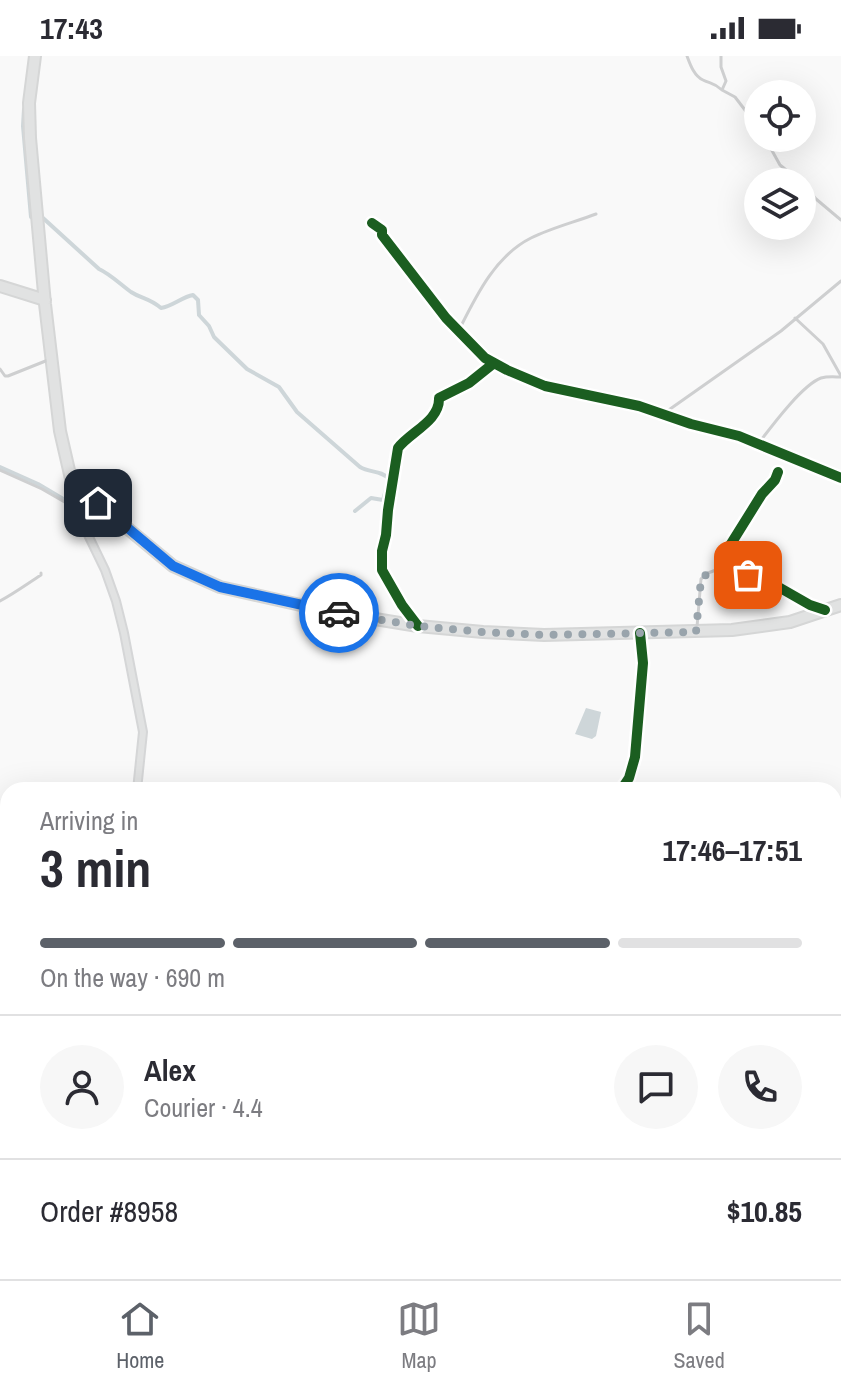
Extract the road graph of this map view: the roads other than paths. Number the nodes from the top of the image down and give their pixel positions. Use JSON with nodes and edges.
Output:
{"nodes":[{"id":1,"x":35,"y":56,"type":"edge"},
{"id":2,"x":687,"y":56,"type":"edge"},
{"id":3,"x":721,"y":56,"type":"edge"},
{"id":4,"x":722,"y":90,"type":"junction"},
{"id":5,"x":744,"y":109,"type":"edge"},
{"id":6,"x":816,"y":199,"type":"edge"},
{"id":7,"x":596,"y":214,"type":"dead end"},
{"id":8,"x":841,"y":220,"type":"edge"},
{"id":9,"x":372,"y":223,"type":"dead end"},
{"id":10,"x":841,"y":281,"type":"edge"},
{"id":11,"x":0,"y":286,"type":"edge"},
{"id":12,"x":40,"y":300,"type":"junction"},
{"id":13,"x":795,"y":318,"type":"junction"},
{"id":14,"x":459,"y":331,"type":"junction"},
{"id":15,"x":52,"y":361,"type":"junction"},
{"id":16,"x":494,"y":363,"type":"junction"},
{"id":17,"x":0,"y":369,"type":"edge"},
{"id":18,"x":841,"y":376,"type":"edge"},
{"id":19,"x":663,"y":414,"type":"junction"},
{"id":20,"x":758,"y":444,"type":"junction"},
{"id":21,"x":0,"y":470,"type":"edge"},
{"id":22,"x":778,"y":472,"type":"dead end"},
{"id":23,"x":841,"y":478,"type":"edge"},
{"id":24,"x":71,"y":479,"type":"junction"},
{"id":25,"x":75,"y":508,"type":"junction"},
{"id":26,"x":729,"y":565,"type":"junction"},
{"id":27,"x":41,"y":573,"type":"dead end"},
{"id":28,"x":0,"y":601,"type":"edge"},
{"id":29,"x":841,"y":605,"type":"edge"},
{"id":30,"x":825,"y":610,"type":"junction"},
{"id":31,"x":418,"y":626,"type":"junction"},
{"id":32,"x":696,"y":632,"type":"junction"},
{"id":33,"x":640,"y":633,"type":"junction"},
{"id":34,"x":138,"y":782,"type":"edge"},
{"id":35,"x":626,"y":782,"type":"edge"}],
"edges":[{"from":1,"to":12,"type":"highway"},
{"from":2,"to":4,"type":"street"},
{"from":3,"to":4,"type":"street"},
{"from":4,"to":5,"type":"street"},
{"from":6,"to":8,"type":"street"},
{"from":7,"to":14,"type":"street"},
{"from":9,"to":14,"type":"street"},
{"from":10,"to":13,"type":"street"},
{"from":11,"to":12,"type":"highway"},
{"from":12,"to":15,"type":"highway"},
{"from":13,"to":18,"type":"street"},
{"from":13,"to":19,"type":"street"},
{"from":14,"to":16,"type":"street"},
{"from":15,"to":17,"type":"street"},
{"from":15,"to":24,"type":"highway"},
{"from":16,"to":19,"type":"street"},
{"from":16,"to":31,"type":"street"},
{"from":18,"to":20,"type":"street"},
{"from":19,"to":20,"type":"street"},
{"from":20,"to":23,"type":"street"},
{"from":21,"to":25,"type":"street"},
{"from":22,"to":26,"type":"street"},
{"from":24,"to":25,"type":"main road"},
{"from":24,"to":31,"type":"highway"},
{"from":25,"to":34,"type":"main road"},
{"from":26,"to":30,"type":"street"},
{"from":26,"to":32,"type":"street"},
{"from":27,"to":28,"type":"street"},
{"from":29,"to":30,"type":"highway"},
{"from":30,"to":32,"type":"highway"},
{"from":31,"to":33,"type":"highway"},
{"from":32,"to":33,"type":"highway"},
{"from":33,"to":35,"type":"street"}]}
